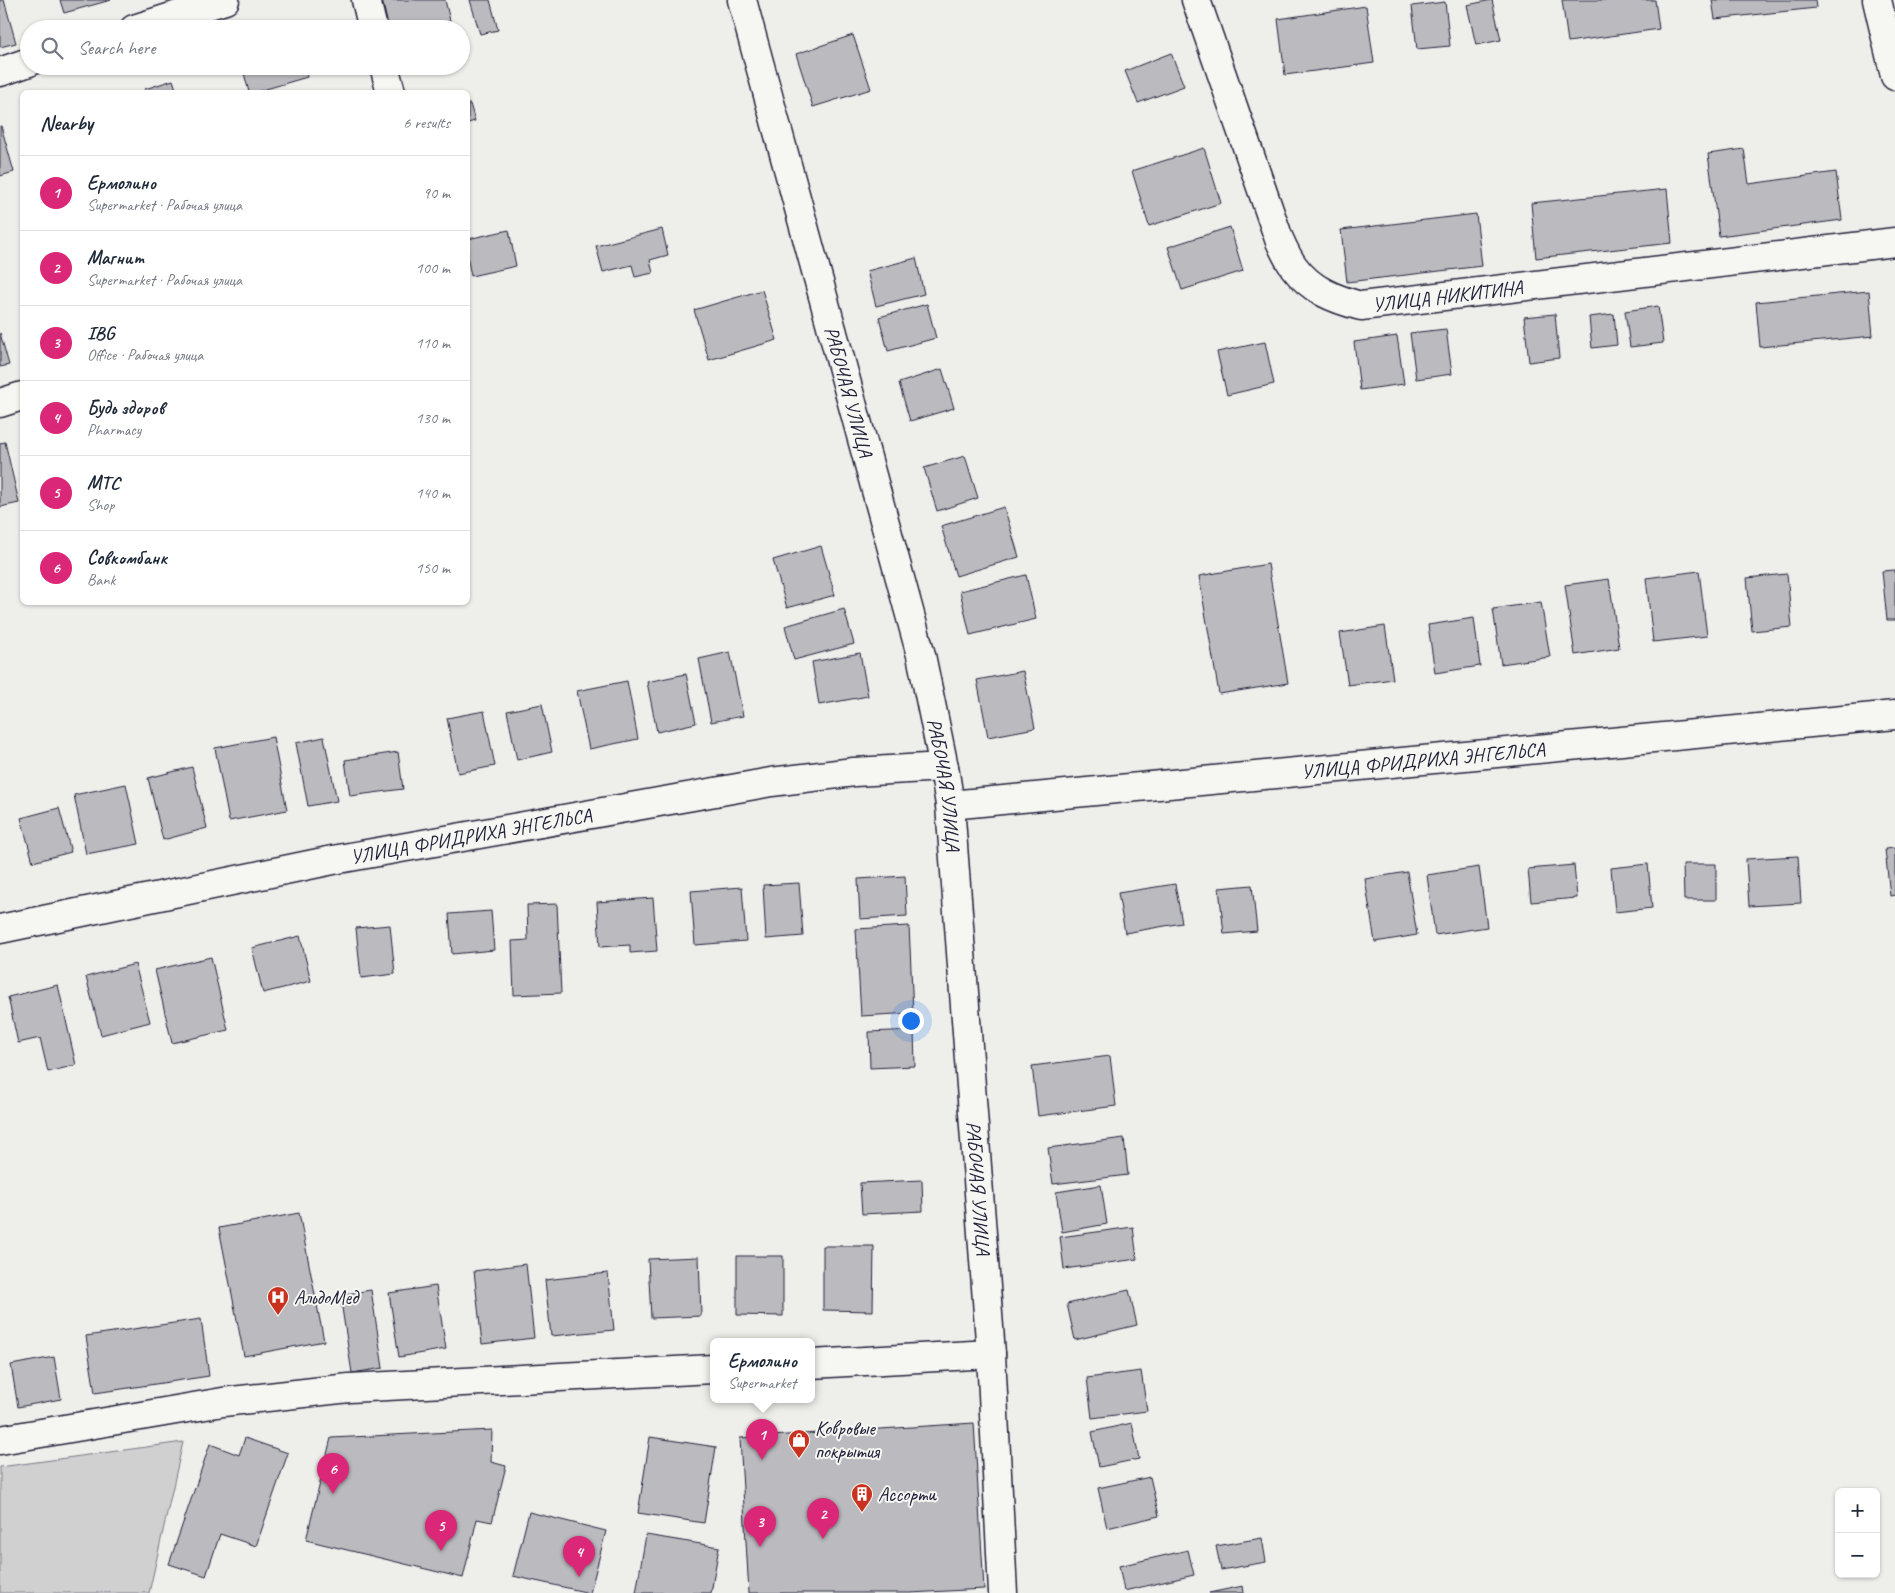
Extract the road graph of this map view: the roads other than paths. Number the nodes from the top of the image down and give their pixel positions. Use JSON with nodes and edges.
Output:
{"nodes":[{"id":1,"x":225,"y":0,"type":"edge"},
{"id":2,"x":366,"y":0,"type":"edge"},
{"id":3,"x":742,"y":0,"type":"edge"},
{"id":4,"x":1196,"y":0,"type":"edge"},
{"id":5,"x":1878,"y":0,"type":"edge"},
{"id":6,"x":162,"y":20,"type":"edge"},
{"id":7,"x":372,"y":20,"type":"edge"},
{"id":8,"x":20,"y":65,"type":"edge"},
{"id":9,"x":0,"y":72,"type":"edge"},
{"id":10,"x":386,"y":75,"type":"edge"},
{"id":11,"x":1895,"y":76,"type":"edge"},
{"id":12,"x":390,"y":90,"type":"edge"},
{"id":13,"x":1895,"y":242,"type":"edge"},
{"id":14,"x":20,"y":397,"type":"edge"},
{"id":15,"x":0,"y":402,"type":"edge"},
{"id":16,"x":1895,"y":715,"type":"edge"},
{"id":17,"x":944,"y":767,"type":"junction"},
{"id":18,"x":950,"y":805,"type":"junction"},
{"id":19,"x":0,"y":929,"type":"edge"},
{"id":20,"x":991,"y":1354,"type":"junction"},
{"id":21,"x":815,"y":1364,"type":"edge"},
{"id":22,"x":710,"y":1369,"type":"edge"},
{"id":23,"x":0,"y":1440,"type":"edge"},
{"id":24,"x":1003,"y":1593,"type":"edge"}],
"edges":[{"from":1,"to":6,"type":"street"},
{"from":2,"to":7,"type":"street"},
{"from":3,"to":17,"type":"street","name":"РАБОЧАЯ УЛИЦА"},
{"from":4,"to":13,"type":"street","name":"УЛИЦА НИКИТИНА"},
{"from":5,"to":11,"type":"street"},
{"from":8,"to":9,"type":"street"},
{"from":10,"to":12,"type":"street"},
{"from":14,"to":15,"type":"street"},
{"from":16,"to":18,"type":"street","name":"УЛИЦА ФРИДРИХА ЭНГЕЛЬСА"},
{"from":17,"to":18,"type":"street","name":"РАБОЧАЯ УЛИЦА"},
{"from":17,"to":19,"type":"street","name":"УЛИЦА ФРИДРИХА ЭНГЕЛЬСА"},
{"from":18,"to":20,"type":"street","name":"РАБОЧАЯ УЛИЦА"},
{"from":20,"to":21,"type":"street"},
{"from":20,"to":24,"type":"street","name":"РАБОЧАЯ УЛИЦА"},
{"from":22,"to":23,"type":"street"}]}
